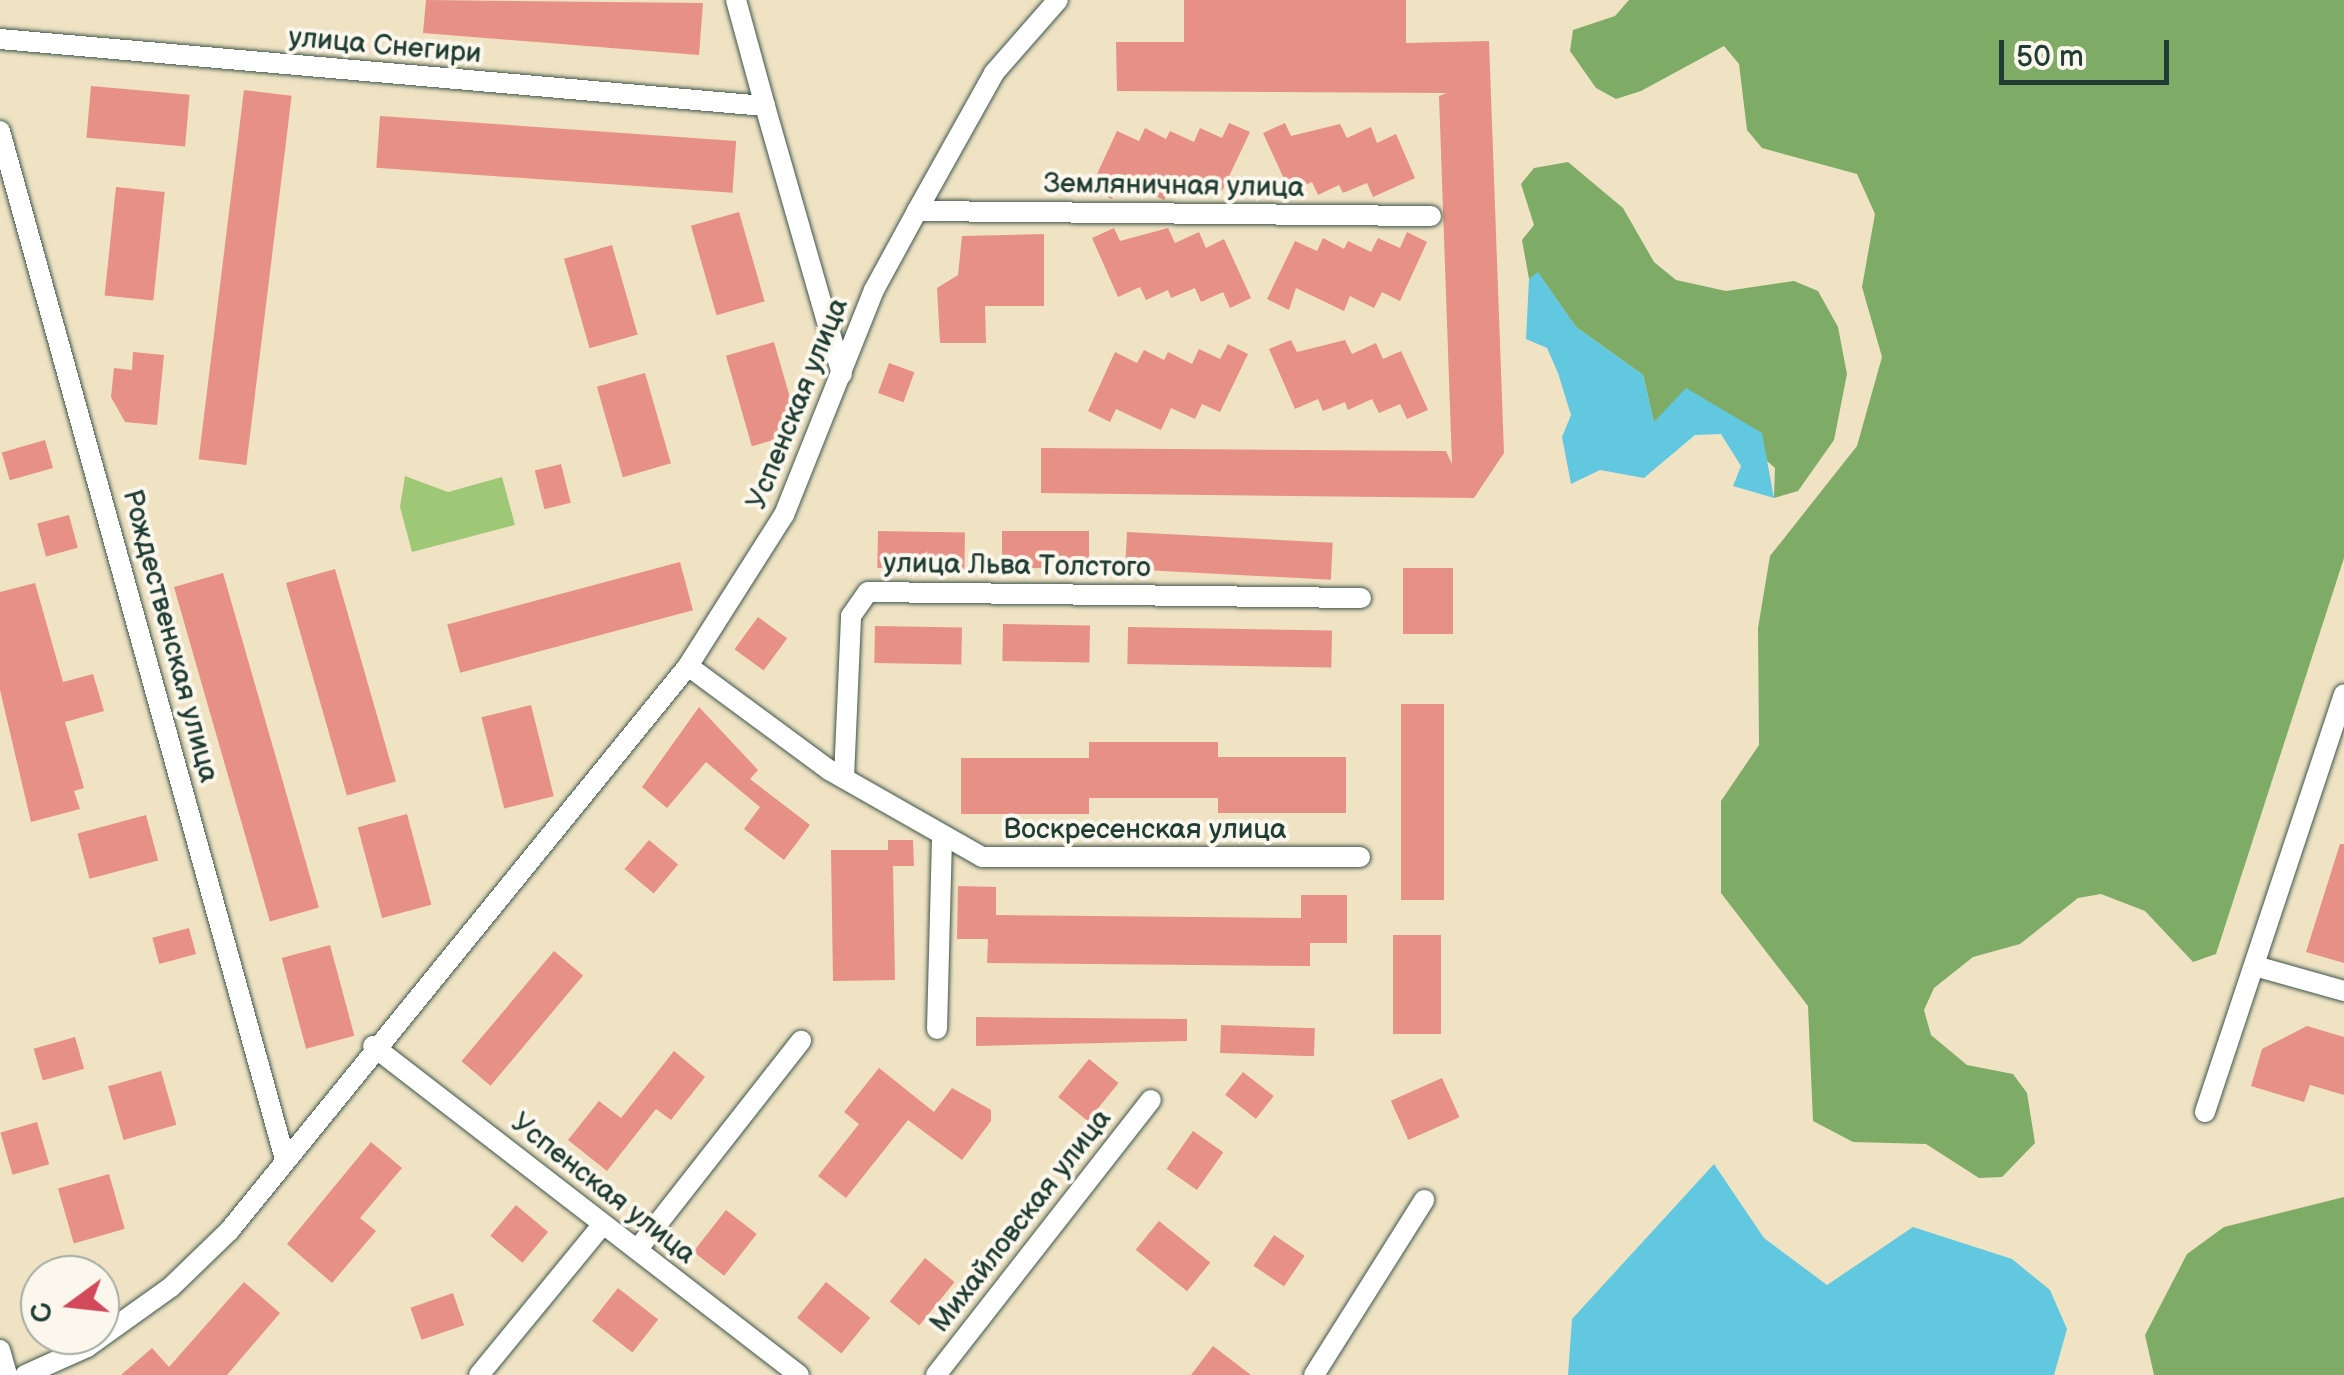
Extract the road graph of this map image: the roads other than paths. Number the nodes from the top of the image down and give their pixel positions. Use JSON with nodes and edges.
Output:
{"nodes":[{"id":1,"x":736,"y":0,"type":"edge"},
{"id":2,"x":1058,"y":0,"type":"edge"},
{"id":3,"x":0,"y":40,"type":"edge"},
{"id":4,"x":765,"y":106,"type":"junction"},
{"id":5,"x":0,"y":131,"type":"edge"},
{"id":6,"x":917,"y":210,"type":"junction"},
{"id":7,"x":1431,"y":216,"type":"dead end"},
{"id":8,"x":842,"y":374,"type":"junction"},
{"id":9,"x":1360,"y":598,"type":"dead end"},
{"id":10,"x":688,"y":666,"type":"junction"},
{"id":11,"x":2344,"y":695,"type":"edge"},
{"id":12,"x":844,"y":778,"type":"junction"},
{"id":13,"x":942,"y":838,"type":"junction"},
{"id":14,"x":1360,"y":857,"type":"dead end"},
{"id":15,"x":2255,"y":966,"type":"junction"},
{"id":16,"x":2344,"y":991,"type":"edge"},
{"id":17,"x":937,"y":1029,"type":"dead end"},
{"id":18,"x":802,"y":1041,"type":"dead end"},
{"id":19,"x":374,"y":1046,"type":"junction"},
{"id":20,"x":1151,"y":1100,"type":"dead end"},
{"id":21,"x":2204,"y":1112,"type":"dead end"},
{"id":22,"x":284,"y":1156,"type":"junction"},
{"id":23,"x":1424,"y":1200,"type":"dead end"},
{"id":24,"x":602,"y":1225,"type":"junction"},
{"id":25,"x":637,"y":1250,"type":"junction"},
{"id":26,"x":0,"y":1350,"type":"edge"},
{"id":27,"x":7,"y":1375,"type":"edge"},
{"id":28,"x":25,"y":1375,"type":"edge"},
{"id":29,"x":480,"y":1375,"type":"edge"},
{"id":30,"x":799,"y":1375,"type":"edge"},
{"id":31,"x":936,"y":1375,"type":"edge"},
{"id":32,"x":1314,"y":1375,"type":"edge"}],
"edges":[{"from":1,"to":4,"type":"street"},
{"from":2,"to":6,"type":"street","name":"Успенская улица"},
{"from":3,"to":4,"type":"street","name":"улица Снегири"},
{"from":4,"to":8,"type":"street"},
{"from":5,"to":22,"type":"street","name":"Рождественская улица"},
{"from":6,"to":7,"type":"street","name":"Земляничная улица"},
{"from":6,"to":8,"type":"street","name":"Успенская улица"},
{"from":8,"to":10,"type":"street","name":"Успенская улица"},
{"from":9,"to":12,"type":"street","name":"улица Льва Толстого"},
{"from":10,"to":12,"type":"street","name":"Воскресенская улица"},
{"from":10,"to":19,"type":"street","name":"Успенская улица"},
{"from":11,"to":15,"type":"street"},
{"from":12,"to":13,"type":"street","name":"Воскресенская улица"},
{"from":13,"to":14,"type":"street","name":"Воскресенская улица"},
{"from":13,"to":17,"type":"street"},
{"from":15,"to":16,"type":"street"},
{"from":15,"to":21,"type":"street"},
{"from":18,"to":25,"type":"street"},
{"from":19,"to":22,"type":"street","name":"Успенская улица"},
{"from":19,"to":24,"type":"street","name":"Успенская улица"},
{"from":20,"to":31,"type":"street","name":"Михайловская улица"},
{"from":22,"to":28,"type":"street","name":"Успенская улица"},
{"from":23,"to":32,"type":"street"},
{"from":24,"to":25,"type":"street","name":"Успенская улица"},
{"from":24,"to":29,"type":"street"},
{"from":25,"to":30,"type":"street","name":"Успенская улица"},
{"from":26,"to":27,"type":"street"}]}
